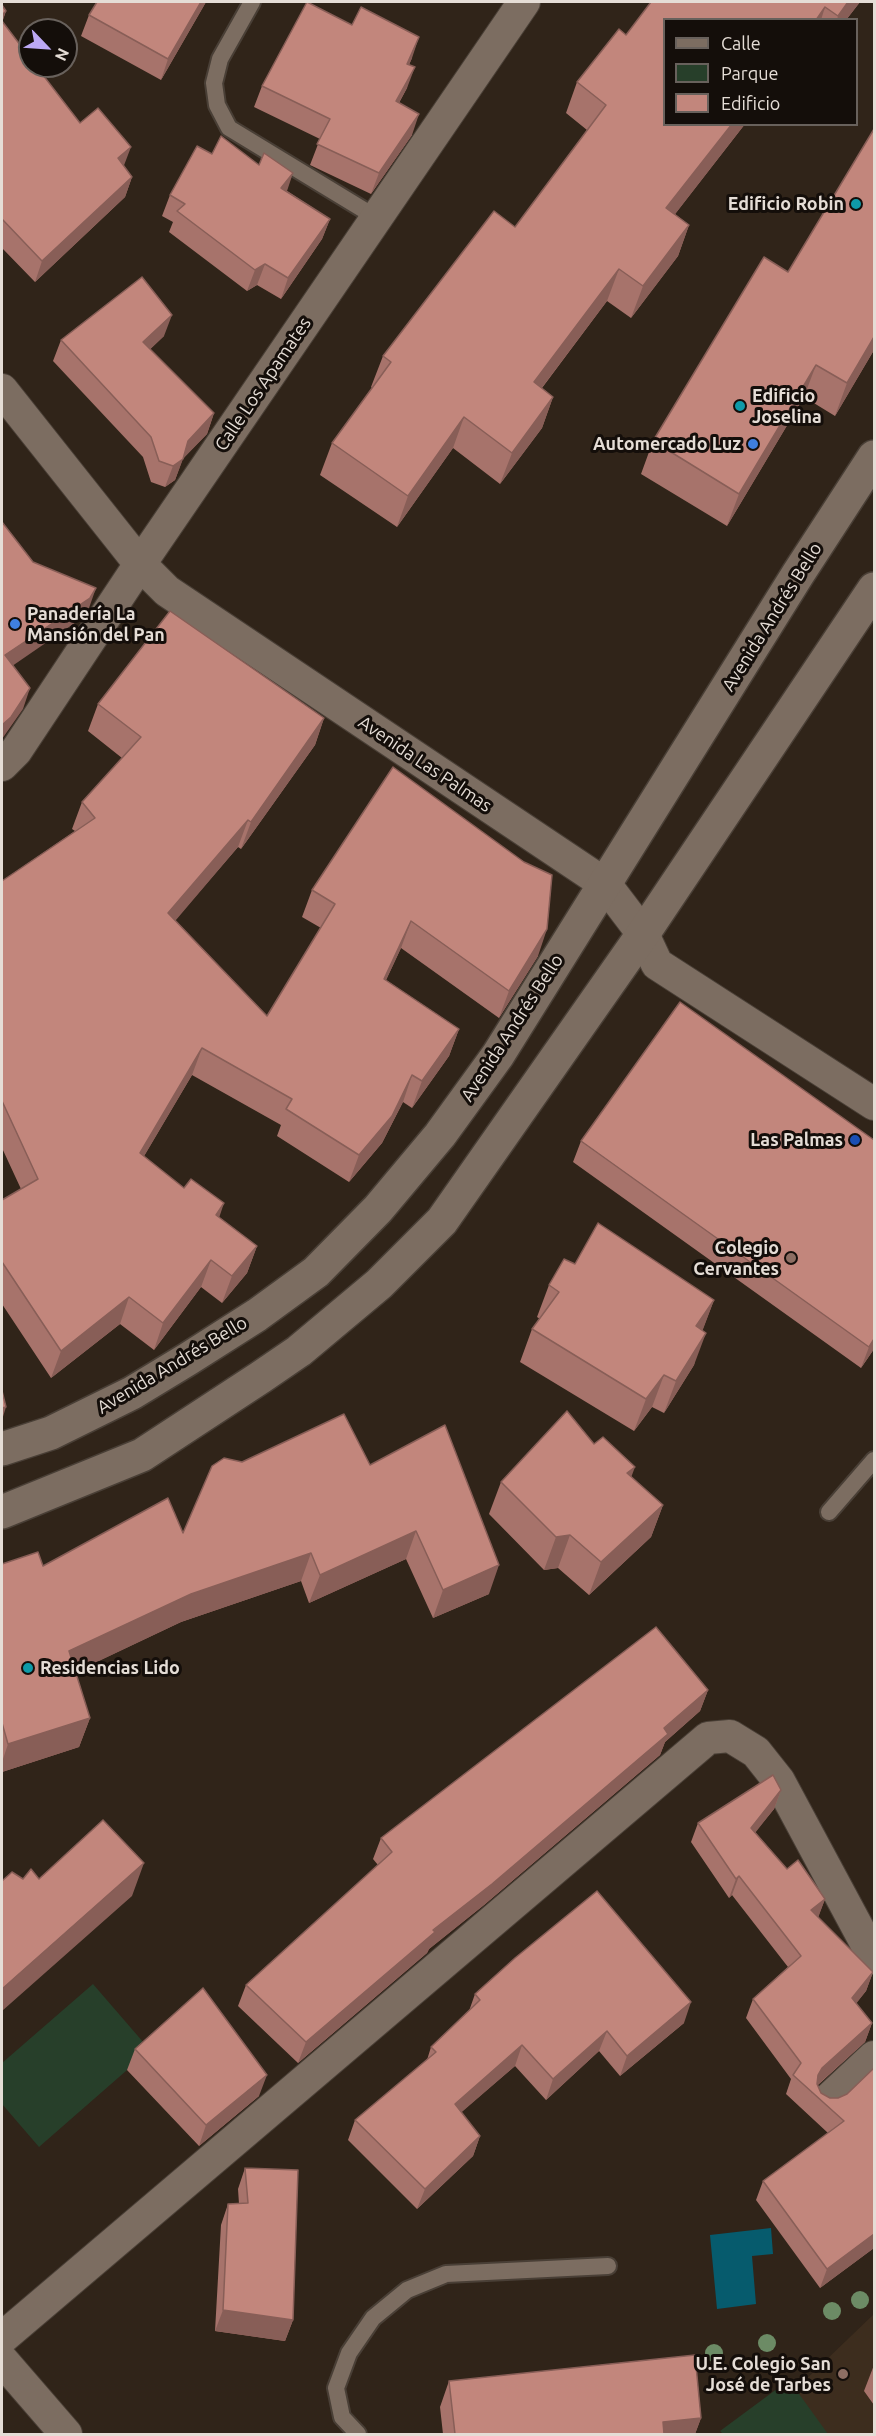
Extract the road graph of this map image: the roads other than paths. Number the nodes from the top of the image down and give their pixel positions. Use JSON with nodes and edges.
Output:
{"nodes":[{"id":1,"x":252,"y":2,"type":"edge"},
{"id":2,"x":524,"y":2,"type":"edge"},
{"id":3,"x":377,"y":218,"type":"junction"},
{"id":4,"x":2,"y":390,"type":"edge"},
{"id":5,"x":874,"y":457,"type":"edge"},
{"id":6,"x":140,"y":564,"type":"junction"},
{"id":7,"x":874,"y":589,"type":"edge"},
{"id":8,"x":2,"y":765,"type":"edge"},
{"id":9,"x":605,"y":884,"type":"junction"},
{"id":10,"x":644,"y":934,"type":"junction"},
{"id":11,"x":874,"y":1104,"type":"edge"},
{"id":12,"x":2,"y":1449,"type":"edge"},
{"id":13,"x":874,"y":1460,"type":"edge"},
{"id":14,"x":2,"y":1512,"type":"edge"},
{"id":15,"x":829,"y":1512,"type":"dead end"},
{"id":16,"x":874,"y":1958,"type":"edge"},
{"id":17,"x":874,"y":2057,"type":"edge"},
{"id":18,"x":828,"y":2100,"type":"edge"},
{"id":19,"x":608,"y":2266,"type":"dead end"},
{"id":20,"x":2,"y":2338,"type":"edge"},
{"id":21,"x":2,"y":2360,"type":"edge"},
{"id":22,"x":66,"y":2434,"type":"edge"},
{"id":23,"x":358,"y":2434,"type":"edge"}],
"edges":[{"from":1,"to":3,"type":"lane"},
{"from":2,"to":3,"type":"street","name":"Calle Los Apamates"},
{"from":3,"to":6,"type":"street","name":"Calle Los Apamates"},
{"from":4,"to":6,"type":"street","name":"Avenida Las Palmas"},
{"from":5,"to":9,"type":"street","name":"Avenida Andrés Bello"},
{"from":6,"to":8,"type":"street","name":"Calle Los Apamates"},
{"from":6,"to":9,"type":"street","name":"Avenida Las Palmas"},
{"from":7,"to":10,"type":"street"},
{"from":9,"to":10,"type":"street","name":"Avenida Las Palmas"},
{"from":9,"to":12,"type":"street","name":"Avenida Andrés Bello"},
{"from":10,"to":11,"type":"street","name":"Avenida Las Palmas"},
{"from":10,"to":14,"type":"street"},
{"from":13,"to":15,"type":"lane"},
{"from":16,"to":20,"type":"street"},
{"from":17,"to":18,"type":"street"},
{"from":19,"to":23,"type":"lane"},
{"from":21,"to":22,"type":"street"}]}
